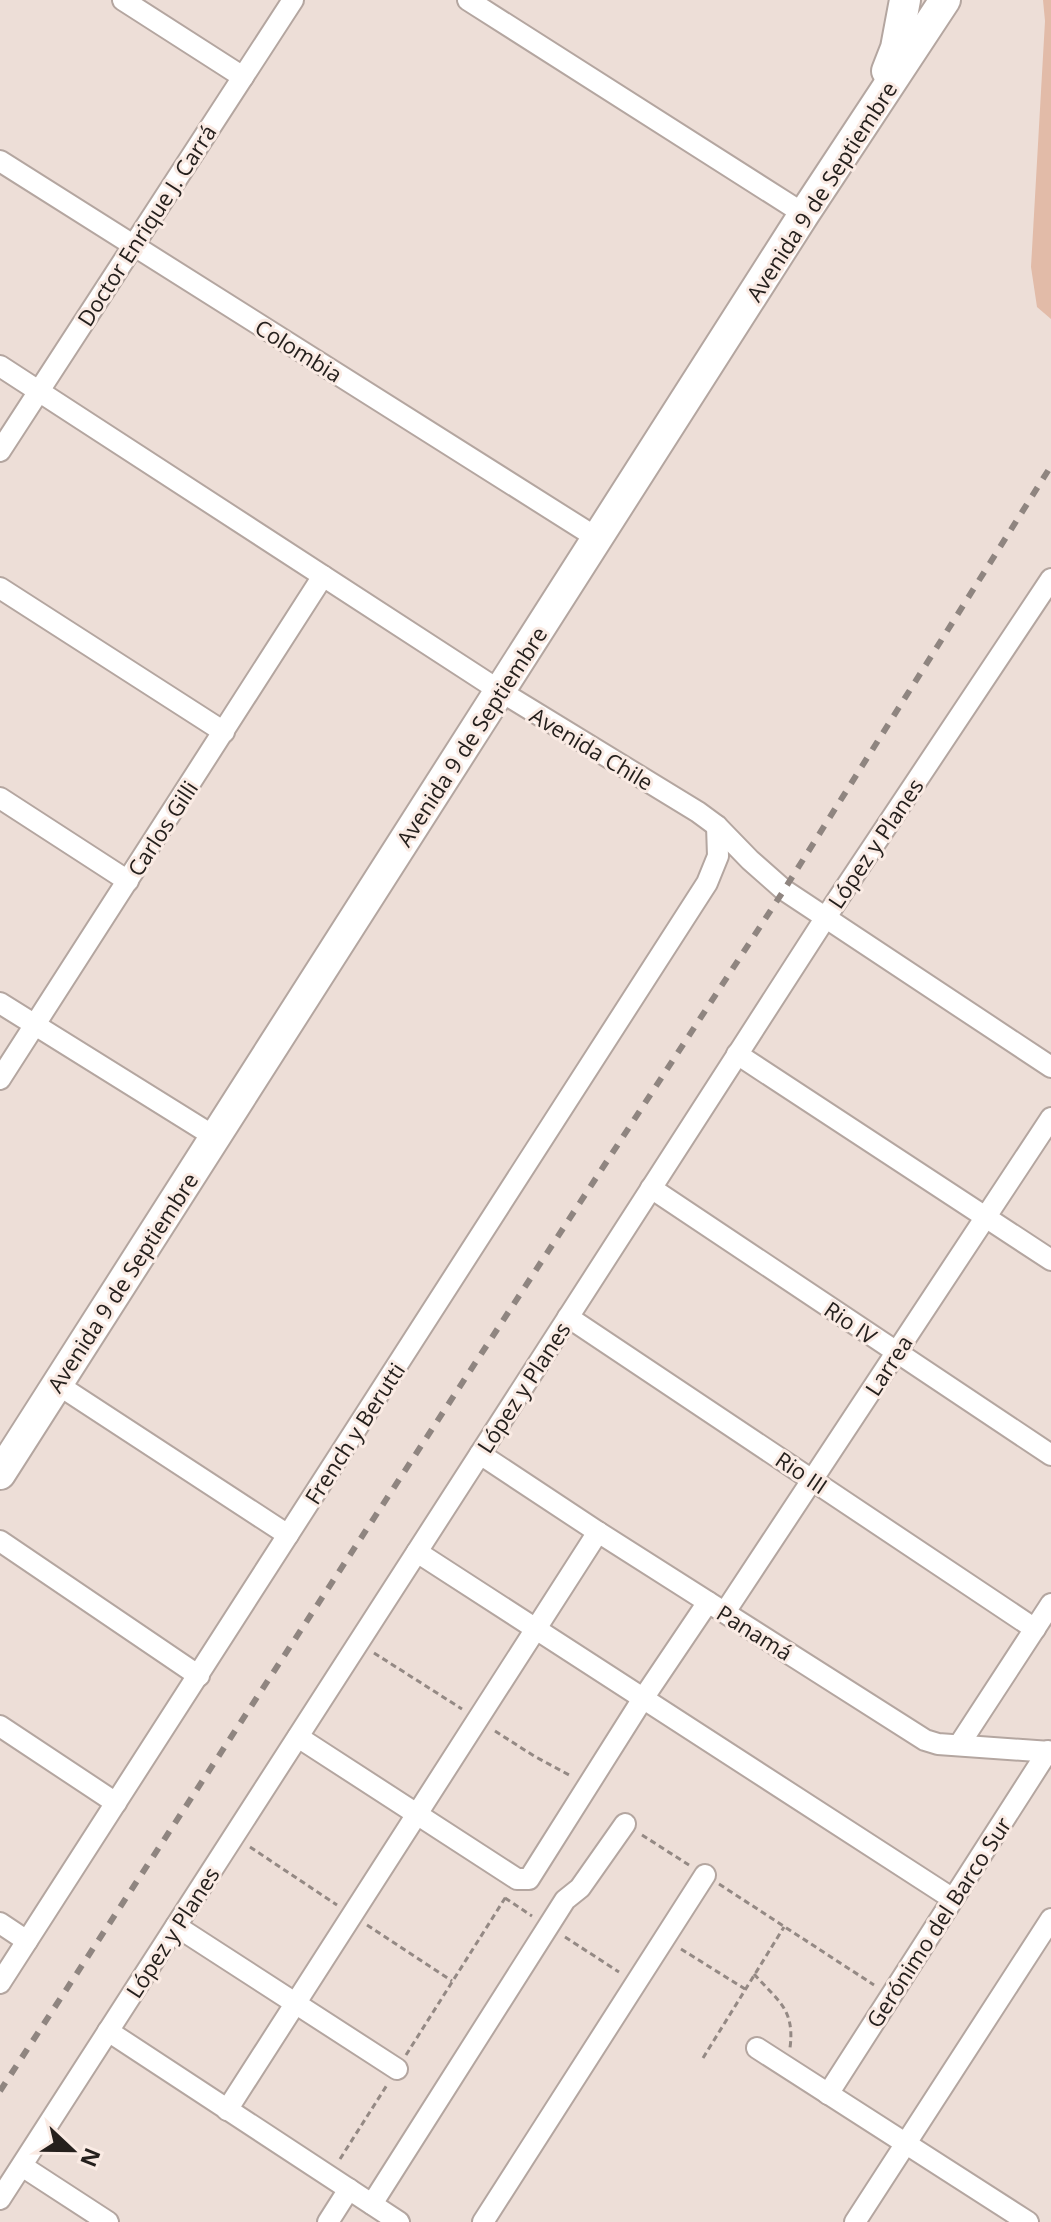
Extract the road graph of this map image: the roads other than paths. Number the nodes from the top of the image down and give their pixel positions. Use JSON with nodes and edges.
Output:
{"nodes":[{"id":1,"x":123,"y":0,"type":"edge"},
{"id":2,"x":293,"y":0,"type":"edge"},
{"id":3,"x":468,"y":0,"type":"edge"},
{"id":4,"x":905,"y":0,"type":"edge"},
{"id":5,"x":945,"y":0,"type":"edge"},
{"id":6,"x":243,"y":77,"type":"junction"},
{"id":7,"x":870,"y":115,"type":"junction"},
{"id":8,"x":0,"y":161,"type":"edge"},
{"id":9,"x":804,"y":214,"type":"junction"},
{"id":10,"x":133,"y":245,"type":"junction"},
{"id":11,"x":0,"y":366,"type":"edge"},
{"id":12,"x":38,"y":391,"type":"junction"},
{"id":13,"x":0,"y":451,"type":"edge"},
{"id":14,"x":597,"y":538,"type":"junction"},
{"id":15,"x":323,"y":576,"type":"junction"},
{"id":16,"x":1051,"y":579,"type":"edge"},
{"id":17,"x":0,"y":588,"type":"edge"},
{"id":18,"x":500,"y":691,"type":"junction"},
{"id":19,"x":224,"y":732,"type":"junction"},
{"id":20,"x":0,"y":798,"type":"edge"},
{"id":21,"x":717,"y":826,"type":"junction"},
{"id":22,"x":750,"y":860,"type":"junction"},
{"id":23,"x":128,"y":881,"type":"junction"},
{"id":24,"x":707,"y":883,"type":"junction"},
{"id":25,"x":826,"y":917,"type":"junction"},
{"id":26,"x":0,"y":1003,"type":"edge"},
{"id":27,"x":35,"y":1025,"type":"junction"},
{"id":28,"x":737,"y":1054,"type":"junction"},
{"id":29,"x":1051,"y":1067,"type":"edge"},
{"id":30,"x":0,"y":1079,"type":"edge"},
{"id":31,"x":1051,"y":1118,"type":"edge"},
{"id":32,"x":215,"y":1137,"type":"junction"},
{"id":33,"x":651,"y":1188,"type":"junction"},
{"id":34,"x":986,"y":1217,"type":"junction"},
{"id":35,"x":1051,"y":1260,"type":"edge"},
{"id":36,"x":568,"y":1317,"type":"junction"},
{"id":37,"x":896,"y":1352,"type":"junction"},
{"id":38,"x":57,"y":1384,"type":"junction"},
{"id":39,"x":480,"y":1454,"type":"junction"},
{"id":40,"x":1051,"y":1455,"type":"edge"},
{"id":41,"x":0,"y":1474,"type":"edge"},
{"id":42,"x":812,"y":1480,"type":"junction"},
{"id":43,"x":598,"y":1532,"type":"junction"},
{"id":44,"x":288,"y":1535,"type":"junction"},
{"id":45,"x":0,"y":1541,"type":"edge"},
{"id":46,"x":417,"y":1552,"type":"junction"},
{"id":47,"x":1051,"y":1604,"type":"edge"},
{"id":48,"x":717,"y":1607,"type":"junction"},
{"id":49,"x":1035,"y":1629,"type":"junction"},
{"id":50,"x":536,"y":1630,"type":"junction"},
{"id":51,"x":199,"y":1676,"type":"junction"},
{"id":52,"x":642,"y":1700,"type":"junction"},
{"id":53,"x":0,"y":1726,"type":"edge"},
{"id":54,"x":298,"y":1737,"type":"junction"},
{"id":55,"x":959,"y":1745,"type":"junction"},
{"id":56,"x":1049,"y":1752,"type":"edge"},
{"id":57,"x":116,"y":1803,"type":"junction"},
{"id":58,"x":418,"y":1815,"type":"junction"},
{"id":59,"x":625,"y":1824,"type":"road end"},
{"id":60,"x":705,"y":1875,"type":"road end"},
{"id":61,"x":953,"y":1899,"type":"junction"},
{"id":62,"x":1051,"y":1919,"type":"edge"},
{"id":63,"x":0,"y":1923,"type":"edge"},
{"id":64,"x":176,"y":1926,"type":"junction"},
{"id":65,"x":27,"y":1941,"type":"junction"},
{"id":66,"x":0,"y":1983,"type":"edge"},
{"id":67,"x":296,"y":2004,"type":"junction"},
{"id":68,"x":108,"y":2031,"type":"junction"},
{"id":69,"x":757,"y":2048,"type":"dead end"},
{"id":70,"x":397,"y":2069,"type":"road end"},
{"id":71,"x":828,"y":2094,"type":"junction"},
{"id":72,"x":227,"y":2110,"type":"junction"},
{"id":73,"x":906,"y":2143,"type":"junction"},
{"id":74,"x":22,"y":2166,"type":"junction"},
{"id":75,"x":349,"y":2189,"type":"junction"},
{"id":76,"x":0,"y":2199,"type":"edge"},
{"id":77,"x":372,"y":2204,"type":"junction"},
{"id":78,"x":108,"y":2222,"type":"edge"},
{"id":79,"x":328,"y":2222,"type":"edge"},
{"id":80,"x":399,"y":2222,"type":"edge"},
{"id":81,"x":483,"y":2222,"type":"edge"},
{"id":82,"x":855,"y":2222,"type":"edge"},
{"id":83,"x":1028,"y":2222,"type":"edge"}],
"edges":[{"from":1,"to":6,"type":"street"},
{"from":2,"to":6,"type":"street","name":"Doctor Enrique J. Carrá"},
{"from":3,"to":9,"type":"street"},
{"from":4,"to":7,"type":"street"},
{"from":5,"to":7,"type":"street","name":"Avenida 9 de Septiembre"},
{"from":6,"to":10,"type":"street","name":"Doctor Enrique J. Carrá"},
{"from":7,"to":9,"type":"street","name":"Avenida 9 de Septiembre"},
{"from":8,"to":10,"type":"street","name":"Colombia"},
{"from":9,"to":14,"type":"street","name":"Avenida 9 de Septiembre"},
{"from":10,"to":12,"type":"street","name":"Doctor Enrique J. Carrá"},
{"from":10,"to":14,"type":"street","name":"Colombia"},
{"from":11,"to":12,"type":"street","name":"Avenida Chile"},
{"from":12,"to":13,"type":"street","name":"Doctor Enrique J. Carrá"},
{"from":12,"to":15,"type":"street","name":"Avenida Chile"},
{"from":14,"to":18,"type":"street","name":"Avenida 9 de Septiembre"},
{"from":15,"to":18,"type":"street","name":"Avenida Chile"},
{"from":15,"to":19,"type":"street","name":"Carlos Gilli"},
{"from":16,"to":25,"type":"street","name":"López y Planes"},
{"from":17,"to":19,"type":"street"},
{"from":18,"to":21,"type":"street","name":"Avenida Chile"},
{"from":18,"to":32,"type":"street","name":"Avenida 9 de Septiembre"},
{"from":19,"to":23,"type":"street","name":"Carlos Gilli"},
{"from":20,"to":23,"type":"street"},
{"from":21,"to":22,"type":"street","name":"Avenida Chile"},
{"from":21,"to":24,"type":"street","name":"French y Berutti"},
{"from":22,"to":24,"type":"street","name":"French y Berutti"},
{"from":22,"to":25,"type":"street","name":"Avenida Chile"},
{"from":23,"to":27,"type":"street","name":"Carlos Gilli"},
{"from":24,"to":44,"type":"street","name":"French y Berutti"},
{"from":25,"to":28,"type":"street","name":"López y Planes"},
{"from":25,"to":29,"type":"street","name":"Avenida Chile"},
{"from":26,"to":27,"type":"street"},
{"from":27,"to":30,"type":"street","name":"Carlos Gilli"},
{"from":27,"to":32,"type":"street"},
{"from":28,"to":33,"type":"street","name":"López y Planes"},
{"from":28,"to":34,"type":"street"},
{"from":31,"to":34,"type":"street","name":"Larrea"},
{"from":32,"to":38,"type":"street","name":"Avenida 9 de Septiembre"},
{"from":33,"to":36,"type":"street","name":"López y Planes"},
{"from":33,"to":37,"type":"street","name":"Rio IV"},
{"from":34,"to":35,"type":"street"},
{"from":34,"to":37,"type":"street","name":"Larrea"},
{"from":36,"to":39,"type":"street","name":"López y Planes"},
{"from":36,"to":42,"type":"street","name":"Rio III"},
{"from":37,"to":40,"type":"street","name":"Rio IV"},
{"from":37,"to":42,"type":"street","name":"Larrea"},
{"from":38,"to":41,"type":"street","name":"Avenida 9 de Septiembre"},
{"from":38,"to":44,"type":"street"},
{"from":39,"to":43,"type":"street","name":"Panamá"},
{"from":39,"to":46,"type":"street","name":"López y Planes"},
{"from":42,"to":48,"type":"street","name":"Larrea"},
{"from":42,"to":49,"type":"street","name":"Rio III"},
{"from":43,"to":48,"type":"street","name":"Panamá"},
{"from":43,"to":50,"type":"street"},
{"from":44,"to":51,"type":"street","name":"French y Berutti"},
{"from":45,"to":51,"type":"street"},
{"from":46,"to":50,"type":"street"},
{"from":46,"to":54,"type":"street","name":"López y Planes"},
{"from":47,"to":49,"type":"street"},
{"from":48,"to":52,"type":"street","name":"Larrea"},
{"from":48,"to":55,"type":"street","name":"Panamá"},
{"from":49,"to":55,"type":"street"},
{"from":50,"to":52,"type":"street"},
{"from":50,"to":58,"type":"street"},
{"from":51,"to":57,"type":"street","name":"French y Berutti"},
{"from":52,"to":58,"type":"street","name":"Larrea"},
{"from":52,"to":61,"type":"street"},
{"from":53,"to":57,"type":"street"},
{"from":54,"to":58,"type":"street"},
{"from":54,"to":64,"type":"street","name":"López y Planes"},
{"from":55,"to":56,"type":"street","name":"Panamá"},
{"from":56,"to":61,"type":"street","name":"Gerónimo del Barco Sur"},
{"from":57,"to":65,"type":"street","name":"French y Berutti"},
{"from":58,"to":67,"type":"street"},
{"from":59,"to":77,"type":"street"},
{"from":60,"to":81,"type":"street"},
{"from":61,"to":71,"type":"street","name":"Gerónimo del Barco Sur"},
{"from":62,"to":73,"type":"street"},
{"from":63,"to":65,"type":"street"},
{"from":64,"to":67,"type":"street"},
{"from":64,"to":68,"type":"street","name":"López y Planes"},
{"from":65,"to":66,"type":"street","name":"French y Berutti"},
{"from":67,"to":70,"type":"street"},
{"from":67,"to":72,"type":"street"},
{"from":68,"to":72,"type":"street"},
{"from":68,"to":74,"type":"street","name":"López y Planes"},
{"from":69,"to":71,"type":"street"},
{"from":71,"to":73,"type":"street"},
{"from":72,"to":75,"type":"street"},
{"from":73,"to":82,"type":"street"},
{"from":73,"to":83,"type":"street"},
{"from":74,"to":76,"type":"street","name":"López y Planes"},
{"from":74,"to":78,"type":"street"},
{"from":75,"to":77,"type":"street"},
{"from":75,"to":79,"type":"street"},
{"from":77,"to":80,"type":"street"}]}
